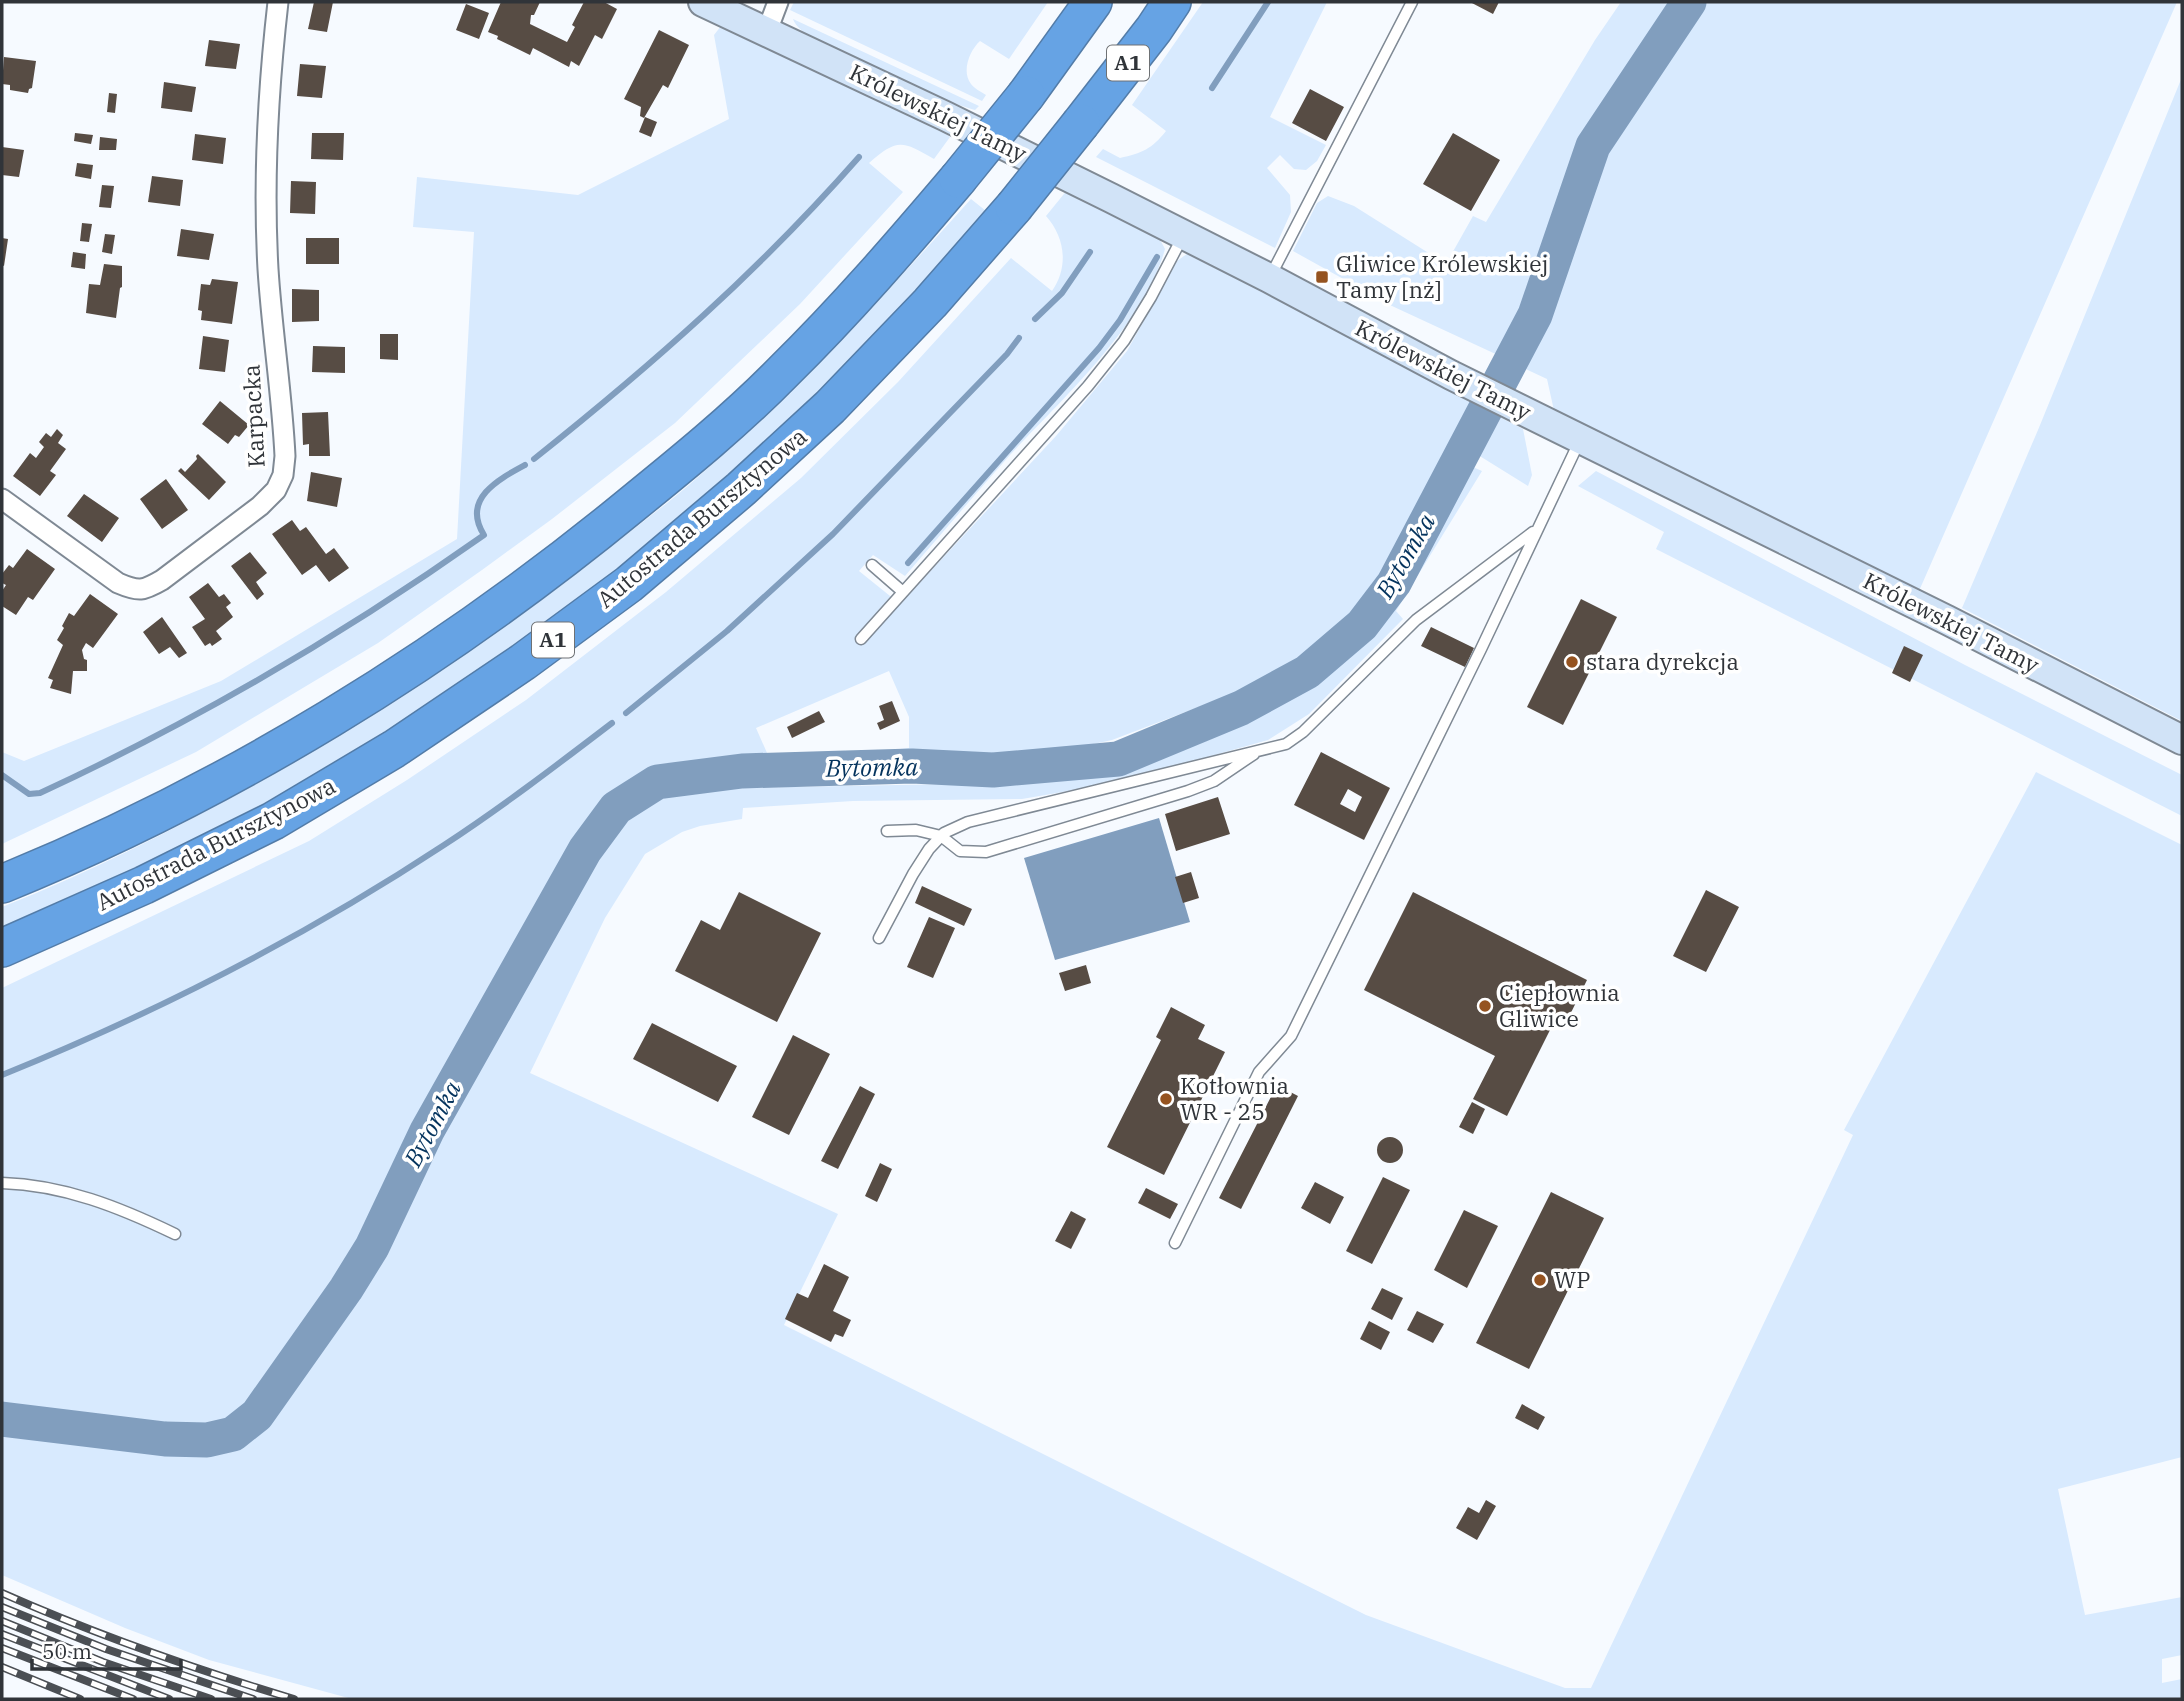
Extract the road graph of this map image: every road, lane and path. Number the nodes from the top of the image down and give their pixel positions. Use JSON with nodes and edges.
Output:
{"nodes":[{"id":1,"x":278,"y":2,"type":"edge"},
{"id":2,"x":703,"y":2,"type":"edge"},
{"id":3,"x":778,"y":2,"type":"edge"},
{"id":4,"x":1093,"y":2,"type":"edge"},
{"id":5,"x":1172,"y":2,"type":"edge"},
{"id":6,"x":1412,"y":2,"type":"edge"},
{"id":7,"x":731,"y":8,"type":"edge"},
{"id":8,"x":767,"y":32,"type":"junction"},
{"id":9,"x":1183,"y":235,"type":"junction"},
{"id":10,"x":1269,"y":278,"type":"junction"},
{"id":11,"x":1580,"y":440,"type":"junction"},
{"id":12,"x":2,"y":499,"type":"edge"},
{"id":13,"x":1535,"y":530,"type":"junction"},
{"id":14,"x":872,"y":565,"type":"dead end"},
{"id":15,"x":903,"y":592,"type":"junction"},
{"id":16,"x":861,"y":639,"type":"dead end"},
{"id":17,"x":2182,"y":740,"type":"edge"},
{"id":18,"x":1257,"y":752,"type":"junction"},
{"id":19,"x":887,"y":831,"type":"dead end"},
{"id":20,"x":941,"y":836,"type":"junction"},
{"id":21,"x":2,"y":884,"type":"edge"},
{"id":22,"x":880,"y":938,"type":"dead end"},
{"id":23,"x":2,"y":948,"type":"edge"},
{"id":24,"x":2,"y":1183,"type":"edge"},
{"id":25,"x":175,"y":1234,"type":"dead end"},
{"id":26,"x":1175,"y":1243,"type":"dead end"}],
"edges":[{"from":1,"to":12,"type":"street","name":"Karpacka"},
{"from":2,"to":7,"type":"street","name":"Królewskiej Tamy"},
{"from":3,"to":8,"type":"street"},
{"from":4,"to":21,"type":"highway","number":"A1","bridge":true},
{"from":5,"to":23,"type":"highway","name":"Autostrada Bursztynowa","number":"A1","bridge":true},
{"from":6,"to":10,"type":"lane"},
{"from":7,"to":8,"type":"street","name":"Królewskiej Tamy"},
{"from":8,"to":9,"type":"street","name":"Królewskiej Tamy"},
{"from":9,"to":10,"type":"street","name":"Królewskiej Tamy"},
{"from":9,"to":15,"type":"lane"},
{"from":10,"to":11,"type":"street","name":"Królewskiej Tamy"},
{"from":11,"to":13,"type":"lane"},
{"from":11,"to":17,"type":"street","name":"Królewskiej Tamy"},
{"from":13,"to":18,"type":"lane"},
{"from":13,"to":26,"type":"lane"},
{"from":14,"to":15,"type":"lane"},
{"from":15,"to":16,"type":"lane"},
{"from":18,"to":20,"type":"lane"},
{"from":18,"to":20,"type":"lane"},
{"from":19,"to":20,"type":"lane"},
{"from":20,"to":22,"type":"lane"},
{"from":24,"to":25,"type":"lane"}]}
